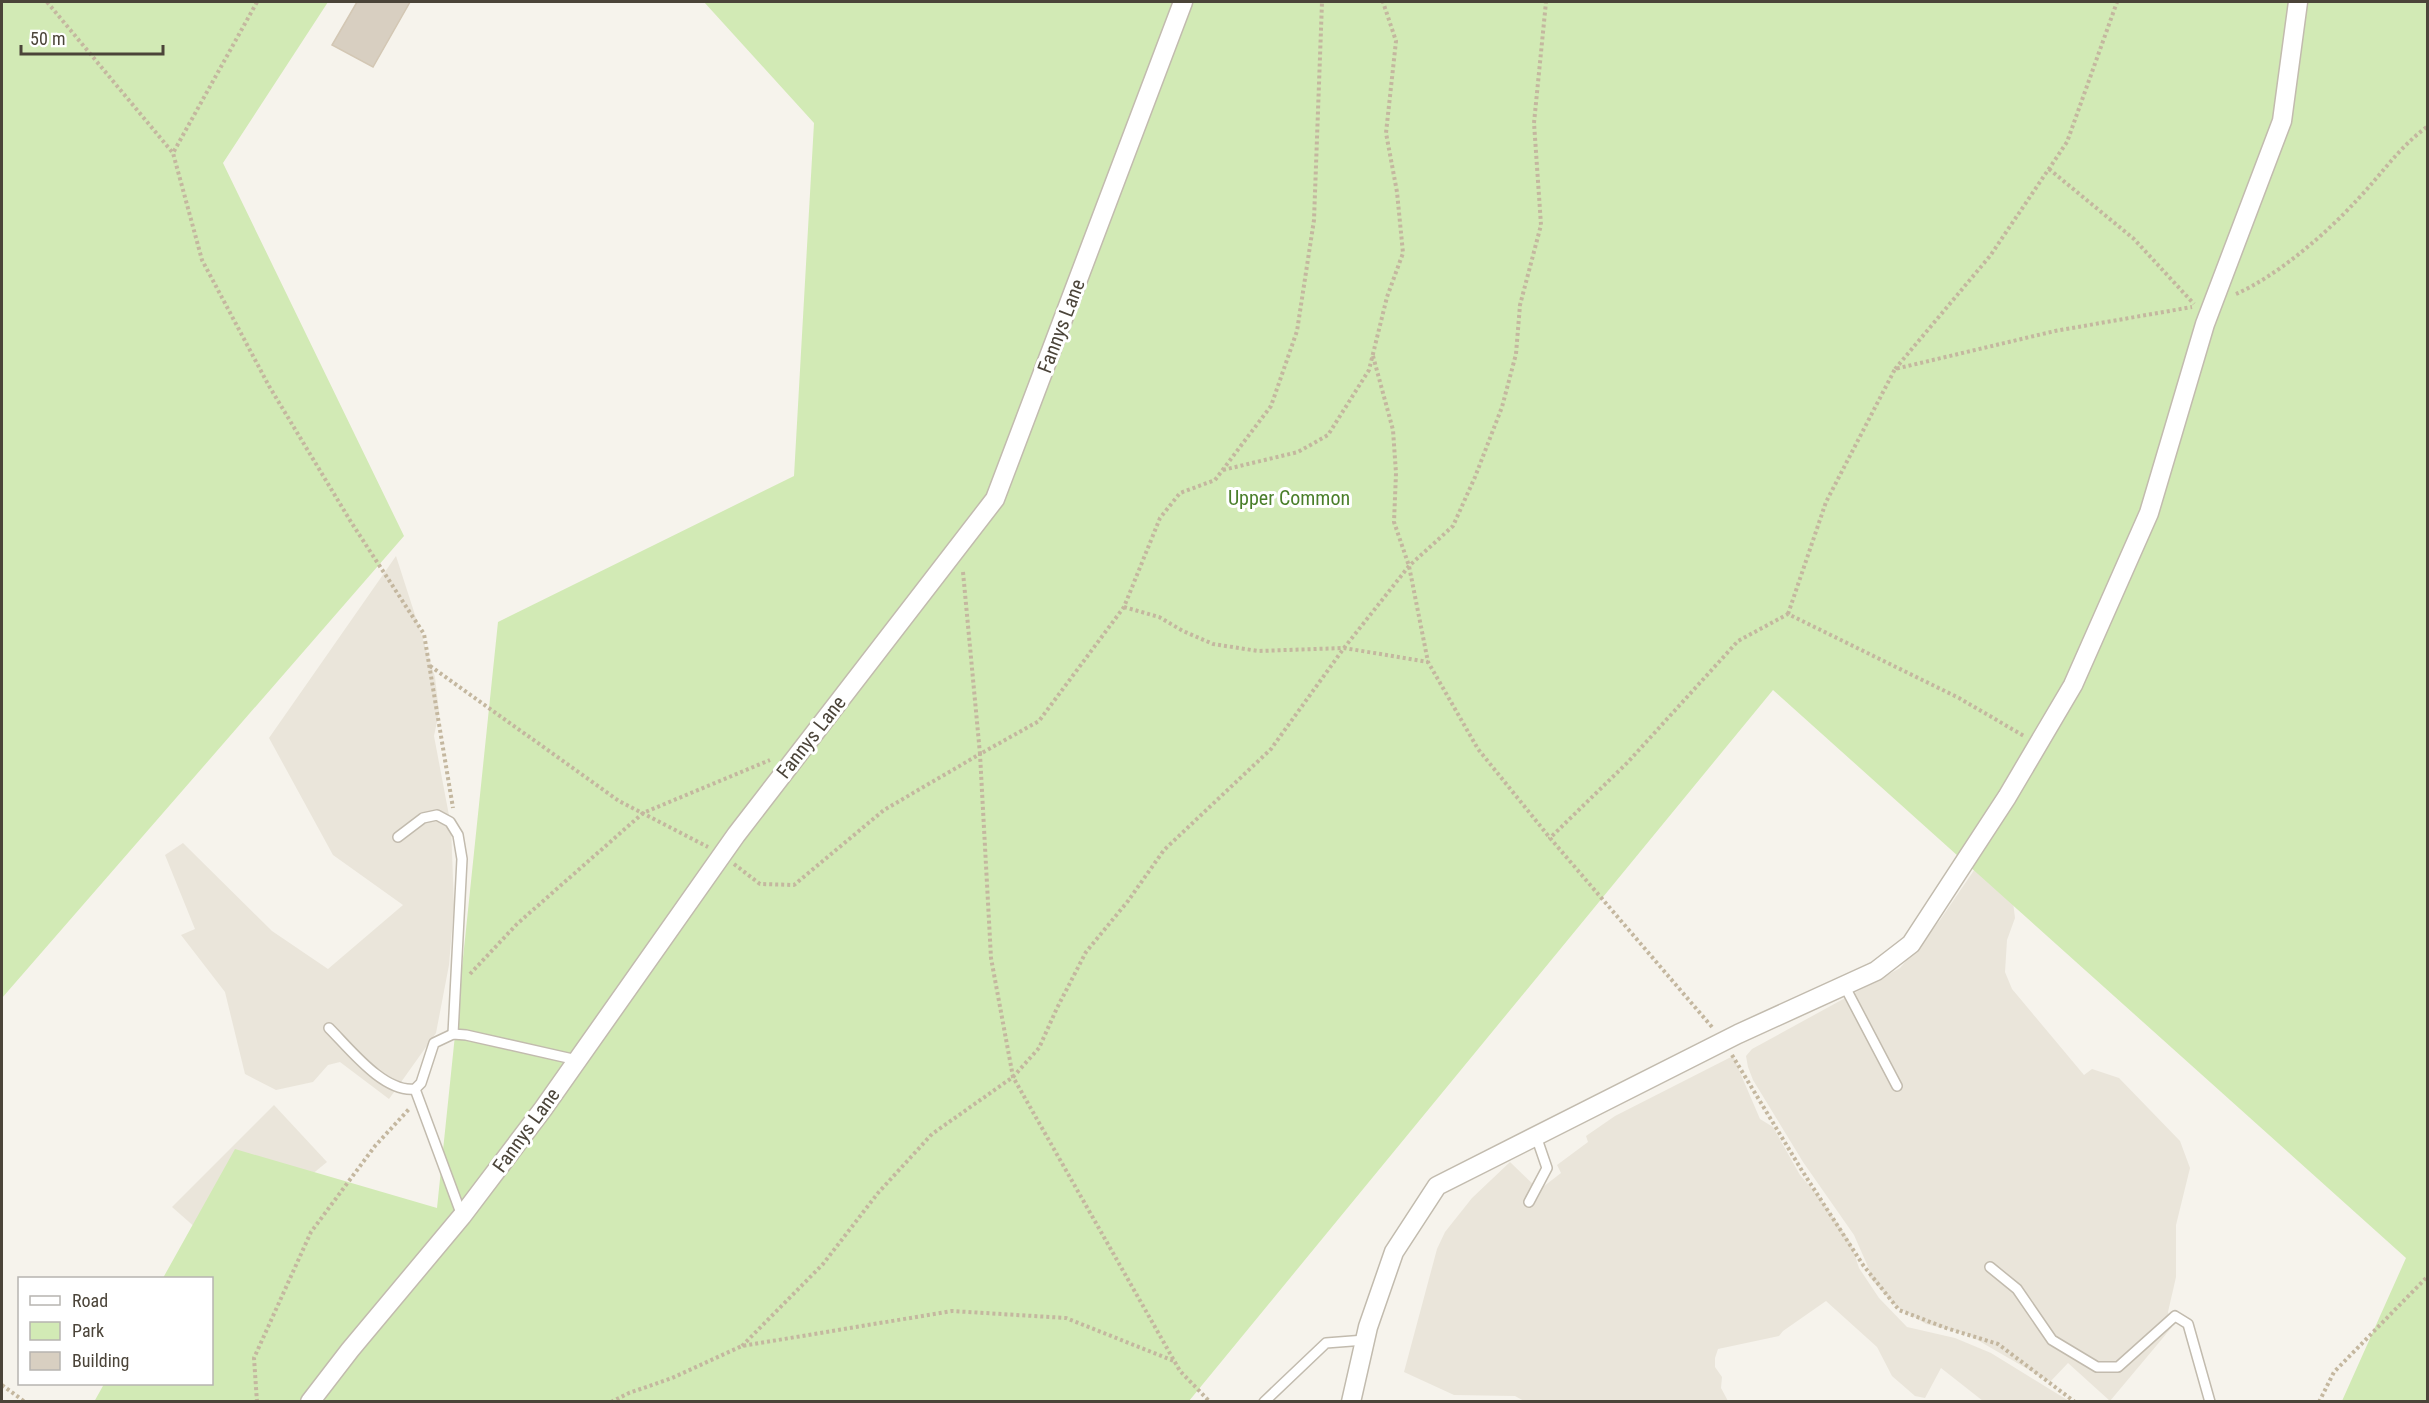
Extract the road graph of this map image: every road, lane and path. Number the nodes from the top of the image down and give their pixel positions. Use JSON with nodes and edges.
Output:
{"nodes":[{"id":1,"x":47,"y":2,"type":"edge"},
{"id":2,"x":257,"y":2,"type":"edge"},
{"id":3,"x":1183,"y":2,"type":"edge"},
{"id":4,"x":1322,"y":2,"type":"edge"},
{"id":5,"x":1383,"y":2,"type":"edge"},
{"id":6,"x":1546,"y":2,"type":"edge"},
{"id":7,"x":2117,"y":2,"type":"edge"},
{"id":8,"x":2298,"y":2,"type":"edge"},
{"id":9,"x":2427,"y":126,"type":"edge"},
{"id":10,"x":173,"y":153,"type":"junction"},
{"id":11,"x":2049,"y":169,"type":"junction"},
{"id":12,"x":2213,"y":304,"type":"junction"},
{"id":13,"x":1373,"y":354,"type":"junction"},
{"id":14,"x":1895,"y":369,"type":"junction"},
{"id":15,"x":1222,"y":470,"type":"junction"},
{"id":16,"x":960,"y":544,"type":"junction"},
{"id":17,"x":1409,"y":566,"type":"junction"},
{"id":18,"x":1124,"y":607,"type":"junction"},
{"id":19,"x":1788,"y":614,"type":"junction"},
{"id":20,"x":1344,"y":648,"type":"junction"},
{"id":21,"x":1428,"y":662,"type":"junction"},
{"id":22,"x":430,"y":666,"type":"junction"},
{"id":23,"x":2037,"y":743,"type":"junction"},
{"id":24,"x":980,"y":754,"type":"junction"},
{"id":25,"x":772,"y":760,"type":"dead end"},
{"id":26,"x":643,"y":813,"type":"junction"},
{"id":27,"x":455,"y":829,"type":"junction"},
{"id":28,"x":398,"y":837,"type":"dead end"},
{"id":29,"x":1550,"y":838,"type":"junction"},
{"id":30,"x":722,"y":855,"type":"junction"},
{"id":31,"x":1844,"y":985,"type":"junction"},
{"id":32,"x":456,"y":989,"type":"junction"},
{"id":33,"x":329,"y":1028,"type":"dead end"},
{"id":34,"x":453,"y":1034,"type":"junction"},
{"id":35,"x":1724,"y":1041,"type":"junction"},
{"id":36,"x":577,"y":1060,"type":"junction"},
{"id":37,"x":1013,"y":1077,"type":"junction"},
{"id":38,"x":1897,"y":1086,"type":"dead end"},
{"id":39,"x":417,"y":1094,"type":"junction"},
{"id":40,"x":1536,"y":1136,"type":"junction"},
{"id":41,"x":1529,"y":1202,"type":"dead end"},
{"id":42,"x":462,"y":1216,"type":"junction"},
{"id":43,"x":1990,"y":1268,"type":"dead end"},
{"id":44,"x":2427,"y":1276,"type":"edge"},
{"id":45,"x":1365,"y":1340,"type":"junction"},
{"id":46,"x":742,"y":1346,"type":"junction"},
{"id":47,"x":1175,"y":1361,"type":"junction"},
{"id":48,"x":2,"y":1384,"type":"edge"},
{"id":49,"x":25,"y":1401,"type":"edge"},
{"id":50,"x":257,"y":1401,"type":"edge"},
{"id":51,"x":310,"y":1401,"type":"edge"},
{"id":52,"x":611,"y":1401,"type":"edge"},
{"id":53,"x":1210,"y":1401,"type":"edge"},
{"id":54,"x":1264,"y":1401,"type":"edge"},
{"id":55,"x":1351,"y":1401,"type":"edge"},
{"id":56,"x":2075,"y":1401,"type":"edge"},
{"id":57,"x":2210,"y":1401,"type":"edge"},
{"id":58,"x":2319,"y":1401,"type":"edge"}],
"edges":[{"from":1,"to":10,"type":"path"},
{"from":2,"to":10,"type":"path"},
{"from":3,"to":16,"type":"street","name":"Fannys Lane"},
{"from":4,"to":15,"type":"path"},
{"from":5,"to":13,"type":"path"},
{"from":6,"to":17,"type":"path"},
{"from":7,"to":11,"type":"path"},
{"from":8,"to":12,"type":"street"},
{"from":9,"to":12,"type":"path"},
{"from":10,"to":22,"type":"path"},
{"from":11,"to":14,"type":"path"},
{"from":11,"to":14,"type":"path"},
{"from":12,"to":23,"type":"street"},
{"from":13,"to":15,"type":"path"},
{"from":13,"to":17,"type":"path"},
{"from":14,"to":19,"type":"path"},
{"from":15,"to":18,"type":"path"},
{"from":16,"to":24,"type":"path"},
{"from":16,"to":30,"type":"street","name":"Fannys Lane"},
{"from":17,"to":20,"type":"path"},
{"from":17,"to":21,"type":"path"},
{"from":18,"to":20,"type":"path"},
{"from":18,"to":24,"type":"path"},
{"from":19,"to":23,"type":"path"},
{"from":19,"to":29,"type":"path"},
{"from":20,"to":21,"type":"path"},
{"from":20,"to":37,"type":"path"},
{"from":21,"to":29,"type":"path"},
{"from":22,"to":26,"type":"path"},
{"from":22,"to":27,"type":"path"},
{"from":23,"to":31,"type":"street"},
{"from":24,"to":30,"type":"path"},
{"from":24,"to":37,"type":"path"},
{"from":25,"to":26,"type":"path"},
{"from":26,"to":30,"type":"path"},
{"from":26,"to":32,"type":"path"},
{"from":27,"to":28,"type":"lane"},
{"from":27,"to":32,"type":"lane"},
{"from":29,"to":35,"type":"path"},
{"from":30,"to":36,"type":"street","name":"Fannys Lane"},
{"from":31,"to":35,"type":"street"},
{"from":31,"to":38,"type":"lane"},
{"from":32,"to":34,"type":"lane"},
{"from":33,"to":39,"type":"lane"},
{"from":34,"to":36,"type":"lane"},
{"from":34,"to":39,"type":"lane"},
{"from":35,"to":40,"type":"street"},
{"from":35,"to":56,"type":"path"},
{"from":36,"to":42,"type":"street","name":"Fannys Lane"},
{"from":37,"to":46,"type":"path"},
{"from":37,"to":47,"type":"path"},
{"from":39,"to":42,"type":"lane"},
{"from":39,"to":50,"type":"path"},
{"from":40,"to":41,"type":"lane"},
{"from":40,"to":45,"type":"street"},
{"from":42,"to":51,"type":"street","name":"Fannys Lane"},
{"from":43,"to":57,"type":"lane"},
{"from":44,"to":58,"type":"path"},
{"from":45,"to":54,"type":"lane"},
{"from":45,"to":55,"type":"street"},
{"from":46,"to":47,"type":"path"},
{"from":46,"to":52,"type":"path"},
{"from":47,"to":53,"type":"path"},
{"from":48,"to":49,"type":"path"}]}
